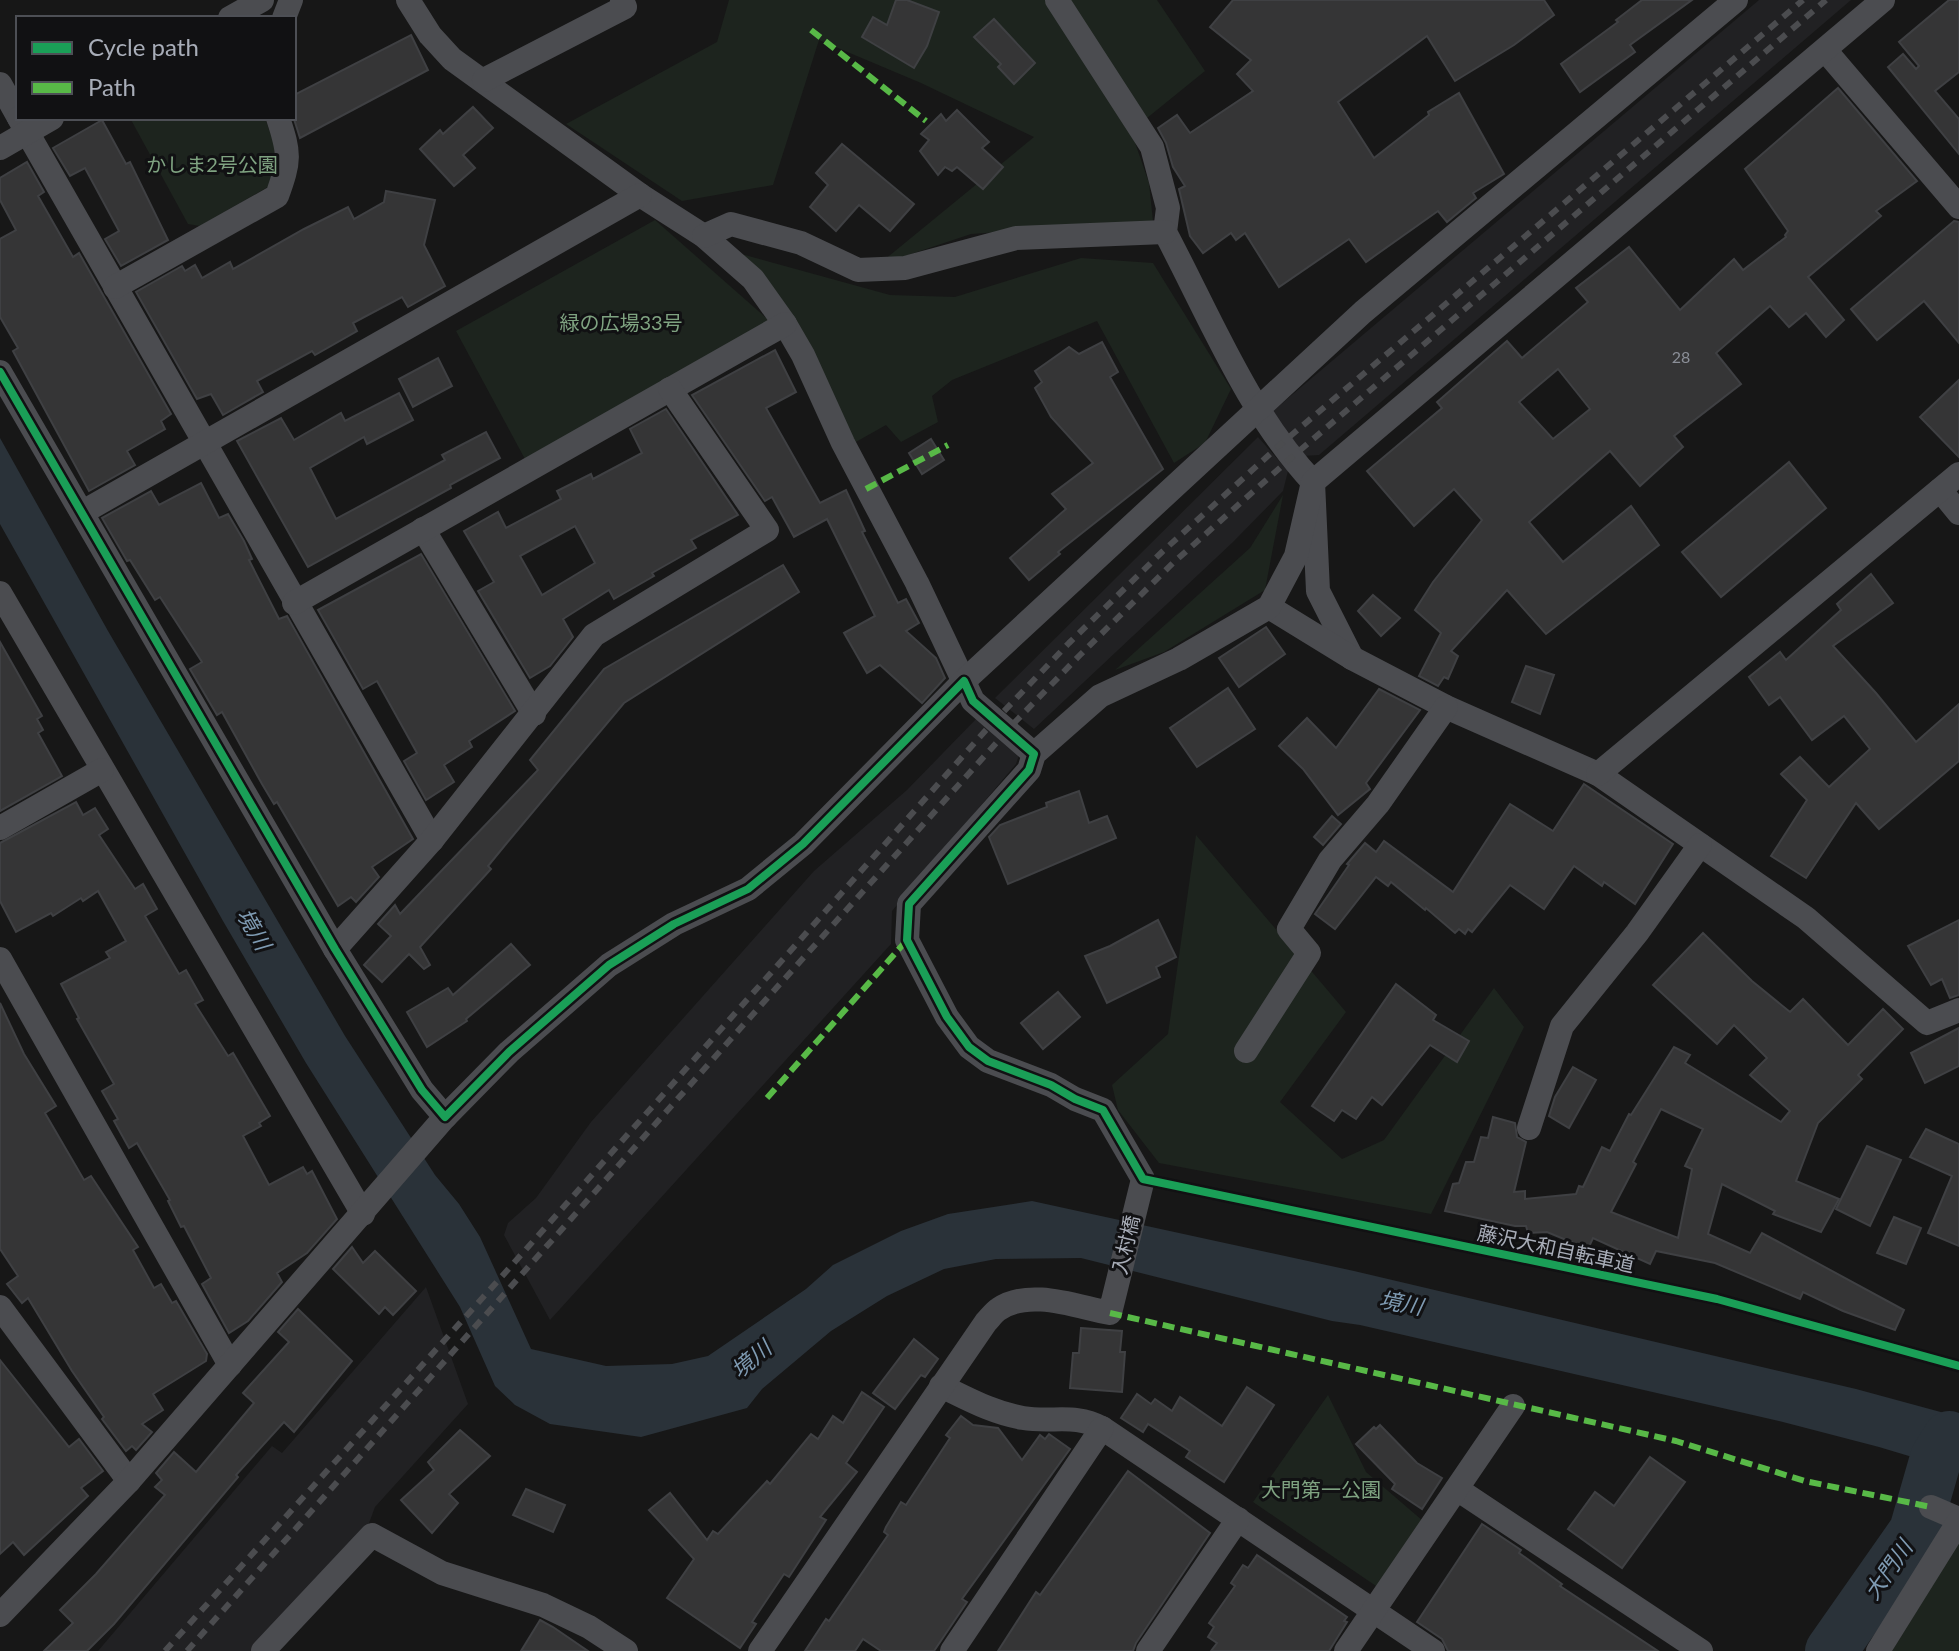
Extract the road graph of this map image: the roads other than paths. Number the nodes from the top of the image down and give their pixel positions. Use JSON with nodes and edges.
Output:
{"nodes":[{"id":1,"x":262,"y":0,"type":"edge"},
{"id":2,"x":408,"y":0,"type":"edge"},
{"id":3,"x":622,"y":0,"type":"edge"},
{"id":4,"x":1057,"y":0,"type":"edge"},
{"id":5,"x":1736,"y":0,"type":"edge"},
{"id":6,"x":1883,"y":0,"type":"edge"},
{"id":7,"x":234,"y":16,"type":"edge"},
{"id":8,"x":1825,"y":50,"type":"junction"},
{"id":9,"x":484,"y":80,"type":"junction"},
{"id":10,"x":0,"y":84,"type":"edge"},
{"id":11,"x":16,"y":112,"type":"edge"},
{"id":12,"x":279,"y":120,"type":"edge"},
{"id":13,"x":22,"y":122,"type":"edge"},
{"id":14,"x":0,"y":148,"type":"edge"},
{"id":15,"x":640,"y":195,"type":"junction"},
{"id":16,"x":1959,"y":207,"type":"edge"},
{"id":17,"x":1165,"y":232,"type":"junction"},
{"id":18,"x":704,"y":236,"type":"junction"},
{"id":19,"x":115,"y":287,"type":"junction"},
{"id":20,"x":785,"y":324,"type":"junction"},
{"id":21,"x":0,"y":372,"type":"edge"},
{"id":22,"x":670,"y":389,"type":"junction"},
{"id":23,"x":1258,"y":409,"type":"junction"},
{"id":24,"x":204,"y":443,"type":"junction"},
{"id":25,"x":1313,"y":482,"type":"junction"},
{"id":26,"x":1950,"y":482,"type":"edge"},
{"id":27,"x":83,"y":512,"type":"junction"},
{"id":28,"x":1959,"y":513,"type":"edge"},
{"id":29,"x":423,"y":529,"type":"junction"},
{"id":30,"x":0,"y":593,"type":"edge"},
{"id":31,"x":294,"y":603,"type":"junction"},
{"id":32,"x":1269,"y":607,"type":"junction"},
{"id":33,"x":1352,"y":658,"type":"junction"},
{"id":34,"x":964,"y":681,"type":"junction"},
{"id":35,"x":1446,"y":707,"type":"junction"},
{"id":36,"x":534,"y":714,"type":"junction"},
{"id":37,"x":1034,"y":754,"type":"junction"},
{"id":38,"x":102,"y":770,"type":"junction"},
{"id":39,"x":1598,"y":774,"type":"junction"},
{"id":40,"x":0,"y":828,"type":"edge"},
{"id":41,"x":432,"y":840,"type":"junction"},
{"id":42,"x":1700,"y":845,"type":"junction"},
{"id":43,"x":335,"y":949,"type":"junction"},
{"id":44,"x":0,"y":959,"type":"edge"},
{"id":45,"x":1959,"y":1010,"type":"edge"},
{"id":46,"x":1246,"y":1051,"type":"dead end"},
{"id":47,"x":445,"y":1117,"type":"junction"},
{"id":48,"x":1529,"y":1128,"type":"dead end"},
{"id":49,"x":366,"y":1210,"type":"junction"},
{"id":50,"x":0,"y":1307,"type":"edge"},
{"id":51,"x":230,"y":1365,"type":"junction"},
{"id":52,"x":941,"y":1386,"type":"junction"},
{"id":53,"x":1513,"y":1406,"type":"dead end"},
{"id":54,"x":1102,"y":1428,"type":"junction"},
{"id":55,"x":129,"y":1481,"type":"junction"},
{"id":56,"x":1457,"y":1489,"type":"junction"},
{"id":57,"x":1931,"y":1507,"type":"dead end"},
{"id":58,"x":1238,"y":1519,"type":"junction"},
{"id":59,"x":1959,"y":1520,"type":"edge"},
{"id":60,"x":1374,"y":1611,"type":"junction"},
{"id":61,"x":0,"y":1615,"type":"edge"},
{"id":62,"x":263,"y":1651,"type":"edge"},
{"id":63,"x":626,"y":1651,"type":"edge"},
{"id":64,"x":760,"y":1651,"type":"edge"},
{"id":65,"x":952,"y":1651,"type":"edge"},
{"id":66,"x":1148,"y":1651,"type":"edge"},
{"id":67,"x":1346,"y":1651,"type":"edge"},
{"id":68,"x":1433,"y":1651,"type":"edge"},
{"id":69,"x":1701,"y":1651,"type":"edge"},
{"id":70,"x":1878,"y":1651,"type":"edge"}],
"edges":[{"from":1,"to":7,"type":"street"},
{"from":2,"to":9,"type":"street"},
{"from":3,"to":9,"type":"street"},
{"from":4,"to":17,"type":"street"},
{"from":5,"to":23,"type":"street"},
{"from":6,"to":8,"type":"street"},
{"from":8,"to":16,"type":"street"},
{"from":8,"to":25,"type":"street"},
{"from":9,"to":15,"type":"street"},
{"from":10,"to":11,"type":"street"},
{"from":12,"to":19,"type":"street"},
{"from":13,"to":14,"type":"street"},
{"from":13,"to":19,"type":"street"},
{"from":15,"to":18,"type":"street"},
{"from":15,"to":24,"type":"street"},
{"from":17,"to":18,"type":"street"},
{"from":17,"to":23,"type":"street"},
{"from":18,"to":20,"type":"street"},
{"from":19,"to":24,"type":"street"},
{"from":20,"to":22,"type":"street"},
{"from":20,"to":34,"type":"street"},
{"from":21,"to":27,"type":"street"},
{"from":22,"to":29,"type":"street"},
{"from":22,"to":36,"type":"street"},
{"from":23,"to":25,"type":"street"},
{"from":23,"to":34,"type":"street"},
{"from":24,"to":27,"type":"street"},
{"from":24,"to":31,"type":"street"},
{"from":25,"to":32,"type":"street"},
{"from":25,"to":33,"type":"street"},
{"from":26,"to":28,"type":"street"},
{"from":26,"to":39,"type":"street"},
{"from":27,"to":43,"type":"street"},
{"from":29,"to":31,"type":"street"},
{"from":29,"to":36,"type":"street"},
{"from":30,"to":38,"type":"street"},
{"from":31,"to":41,"type":"street"},
{"from":32,"to":33,"type":"street"},
{"from":32,"to":37,"type":"street"},
{"from":33,"to":35,"type":"street"},
{"from":34,"to":37,"type":"street"},
{"from":34,"to":47,"type":"street"},
{"from":35,"to":39,"type":"street"},
{"from":35,"to":46,"type":"street"},
{"from":36,"to":41,"type":"street"},
{"from":37,"to":52,"type":"street","name":"入村橋"},
{"from":38,"to":40,"type":"street"},
{"from":38,"to":49,"type":"street"},
{"from":39,"to":42,"type":"street"},
{"from":41,"to":43,"type":"street"},
{"from":42,"to":45,"type":"street"},
{"from":42,"to":48,"type":"street"},
{"from":43,"to":47,"type":"street"},
{"from":44,"to":51,"type":"street"},
{"from":47,"to":49,"type":"street"},
{"from":49,"to":51,"type":"street"},
{"from":50,"to":55,"type":"street"},
{"from":51,"to":55,"type":"street"},
{"from":52,"to":54,"type":"street"},
{"from":52,"to":64,"type":"street"},
{"from":53,"to":56,"type":"street"},
{"from":54,"to":58,"type":"street"},
{"from":54,"to":65,"type":"street"},
{"from":55,"to":61,"type":"street"},
{"from":56,"to":60,"type":"street"},
{"from":56,"to":69,"type":"street"},
{"from":57,"to":59,"type":"street"},
{"from":58,"to":60,"type":"street"},
{"from":58,"to":66,"type":"street"},
{"from":59,"to":70,"type":"street"},
{"from":60,"to":67,"type":"street"},
{"from":60,"to":68,"type":"street"},
{"from":62,"to":63,"type":"street"}]}
